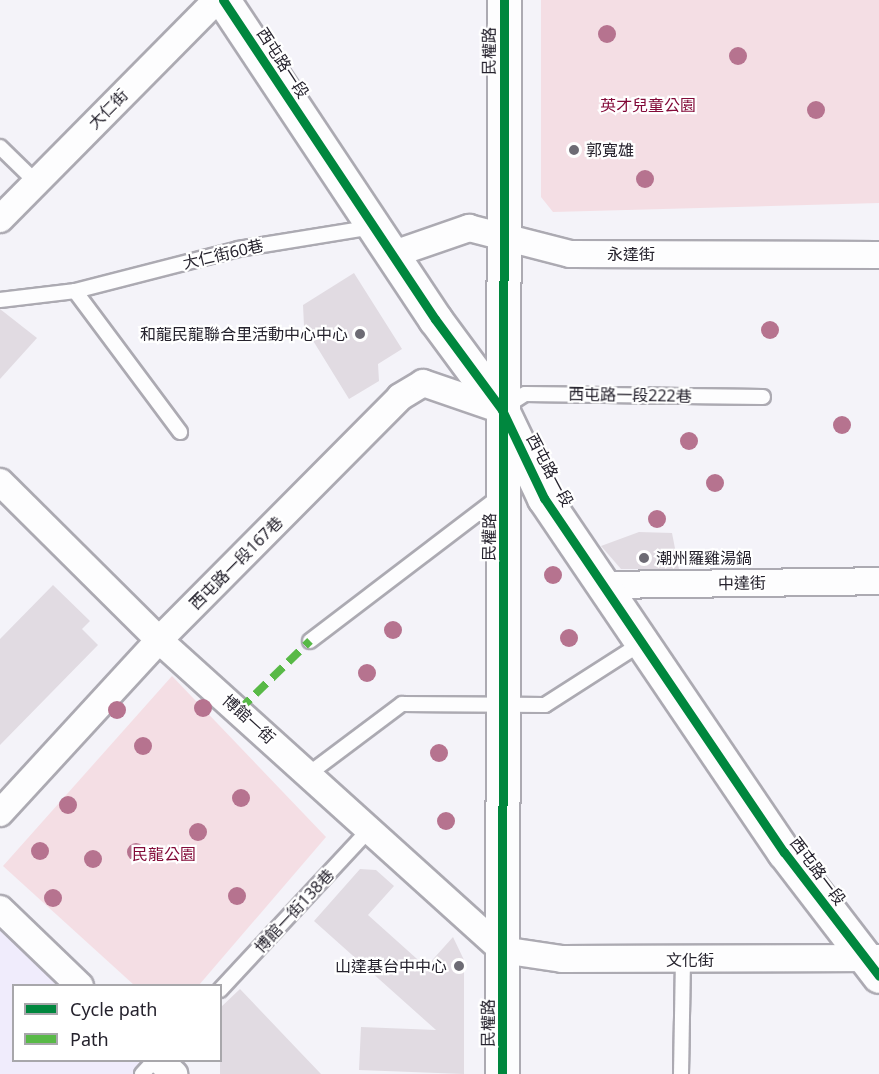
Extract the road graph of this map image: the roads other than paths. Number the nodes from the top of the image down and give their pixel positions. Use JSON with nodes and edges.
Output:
{"nodes":[{"id":1,"x":217,"y":0,"type":"edge"},
{"id":2,"x":224,"y":0,"type":"edge"},
{"id":3,"x":504,"y":0,"type":"edge"},
{"id":4,"x":0,"y":147,"type":"edge"},
{"id":5,"x":36,"y":182,"type":"junction"},
{"id":6,"x":0,"y":219,"type":"edge"},
{"id":7,"x":374,"y":227,"type":"junction"},
{"id":8,"x":501,"y":239,"type":"junction"},
{"id":9,"x":391,"y":255,"type":"junction"},
{"id":10,"x":879,"y":255,"type":"edge"},
{"id":11,"x":75,"y":291,"type":"junction"},
{"id":12,"x":0,"y":300,"type":"edge"},
{"id":13,"x":763,"y":397,"type":"dead end"},
{"id":14,"x":502,"y":410,"type":"junction"},
{"id":15,"x":180,"y":432,"type":"dead end"},
{"id":16,"x":0,"y":482,"type":"edge"},
{"id":17,"x":504,"y":493,"type":"junction"},
{"id":18,"x":879,"y":580,"type":"edge"},
{"id":19,"x":605,"y":585,"type":"junction"},
{"id":20,"x":159,"y":639,"type":"junction"},
{"id":21,"x":310,"y":641,"type":"dead end"},
{"id":22,"x":643,"y":642,"type":"junction"},
{"id":23,"x":502,"y":707,"type":"junction"},
{"id":24,"x":310,"y":773,"type":"junction"},
{"id":25,"x":0,"y":813,"type":"edge"},
{"id":26,"x":367,"y":832,"type":"junction"},
{"id":27,"x":0,"y":909,"type":"edge"},
{"id":28,"x":502,"y":950,"type":"junction"},
{"id":29,"x":682,"y":960,"type":"junction"},
{"id":30,"x":875,"y":964,"type":"edge"},
{"id":31,"x":78,"y":984,"type":"edge"},
{"id":32,"x":222,"y":988,"type":"edge"},
{"id":33,"x":155,"y":1062,"type":"edge"},
{"id":34,"x":159,"y":1062,"type":"edge"},
{"id":35,"x":142,"y":1074,"type":"edge"},
{"id":36,"x":174,"y":1074,"type":"edge"},
{"id":37,"x":502,"y":1074,"type":"edge"},
{"id":38,"x":681,"y":1074,"type":"edge"}],
"edges":[{"from":1,"to":5,"type":"street","name":"大仁街"},
{"from":2,"to":7,"type":"street","name":"西屯路一段"},
{"from":3,"to":8,"type":"street","name":"民權路"},
{"from":4,"to":5,"type":"lane"},
{"from":5,"to":6,"type":"street","name":"大仁街"},
{"from":7,"to":9,"type":"street","name":"西屯路一段"},
{"from":7,"to":11,"type":"lane","name":"大仁街60巷"},
{"from":8,"to":9,"type":"street","name":"永達街"},
{"from":8,"to":10,"type":"street","name":"永達街"},
{"from":8,"to":14,"type":"street","name":"民權路"},
{"from":9,"to":14,"type":"street","name":"西屯路一段"},
{"from":11,"to":12,"type":"lane","name":"大仁街60巷"},
{"from":11,"to":15,"type":"lane"},
{"from":13,"to":14,"type":"lane","name":"西屯路一段222巷"},
{"from":14,"to":17,"type":"street","name":"民權路"},
{"from":14,"to":19,"type":"street","name":"西屯路一段"},
{"from":14,"to":20,"type":"street","name":"西屯路一段167巷"},
{"from":16,"to":20,"type":"street","name":"博館一街"},
{"from":17,"to":21,"type":"lane"},
{"from":17,"to":23,"type":"street","name":"民權路"},
{"from":18,"to":19,"type":"street","name":"中達街"},
{"from":19,"to":22,"type":"street","name":"西屯路一段"},
{"from":20,"to":24,"type":"street","name":"博館一街"},
{"from":20,"to":25,"type":"street","name":"西屯路一段167巷"},
{"from":22,"to":23,"type":"lane"},
{"from":22,"to":30,"type":"street","name":"西屯路一段"},
{"from":23,"to":24,"type":"lane"},
{"from":23,"to":28,"type":"street","name":"民權路"},
{"from":24,"to":26,"type":"street","name":"博館一街"},
{"from":26,"to":28,"type":"street","name":"博館一街"},
{"from":26,"to":32,"type":"lane","name":"博館一街138巷"},
{"from":27,"to":31,"type":"street"},
{"from":28,"to":29,"type":"street","name":"文化街"},
{"from":28,"to":37,"type":"street","name":"民權路"},
{"from":29,"to":30,"type":"street","name":"文化街"},
{"from":29,"to":38,"type":"lane"},
{"from":33,"to":35,"type":"lane"},
{"from":34,"to":36,"type":"street"}]}
